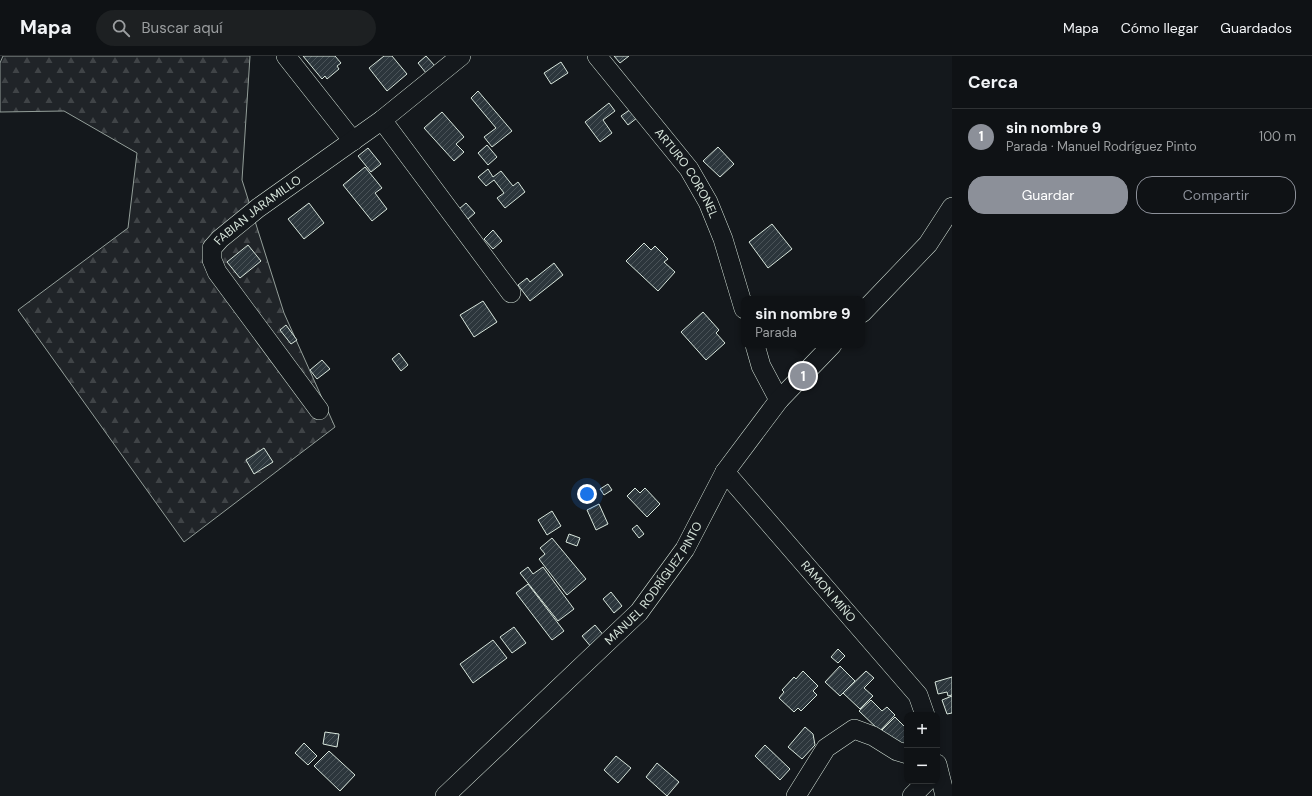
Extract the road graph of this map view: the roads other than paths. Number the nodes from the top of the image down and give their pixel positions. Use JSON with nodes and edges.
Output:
{"nodes":[{"id":1,"x":286,"y":56,"type":"edge"},
{"id":2,"x":462,"y":56,"type":"edge"},
{"id":3,"x":597,"y":56,"type":"edge"},
{"id":4,"x":382,"y":120,"type":"junction"},
{"id":5,"x":353,"y":141,"type":"junction"},
{"id":6,"x":952,"y":207,"type":"edge"},
{"id":7,"x":511,"y":293,"type":"dead end"},
{"id":8,"x":741,"y":299,"type":"edge"},
{"id":9,"x":865,"y":311,"type":"edge"},
{"id":10,"x":756,"y":348,"type":"edge"},
{"id":11,"x":829,"y":348,"type":"edge"},
{"id":12,"x":779,"y":400,"type":"junction"},
{"id":13,"x":319,"y":410,"type":"dead end"},
{"id":14,"x":725,"y":472,"type":"junction"},
{"id":15,"x":924,"y":712,"type":"edge"},
{"id":16,"x":904,"y":753,"type":"edge"},
{"id":17,"x":923,"y":784,"type":"edge"},
{"id":18,"x":940,"y":784,"type":"edge"},
{"id":19,"x":444,"y":796,"type":"edge"},
{"id":20,"x":796,"y":796,"type":"edge"},
{"id":21,"x":912,"y":796,"type":"edge"},
{"id":22,"x":945,"y":796,"type":"edge"}],
"edges":[{"from":1,"to":5,"type":"street"},
{"from":2,"to":4,"type":"street","name":"FABIAN JARAMILLO"},
{"from":3,"to":8,"type":"street","name":"ARTURO CORONEL"},
{"from":4,"to":5,"type":"street","name":"FABIAN JARAMILLO"},
{"from":4,"to":7,"type":"street"},
{"from":5,"to":13,"type":"street","name":"FABIAN JARAMILLO"},
{"from":6,"to":9,"type":"street"},
{"from":10,"to":12,"type":"street"},
{"from":11,"to":12,"type":"street","name":"MANUEL RODRÍGUEZ PINTO"},
{"from":12,"to":14,"type":"street","name":"MANUEL RODRÍGUEZ PINTO"},
{"from":14,"to":15,"type":"street","name":"RAMON MIÑO"},
{"from":14,"to":19,"type":"street","name":"MANUEL RODRÍGUEZ PINTO"},
{"from":16,"to":20,"type":"street"},
{"from":17,"to":21,"type":"street"},
{"from":18,"to":22,"type":"street"}]}
